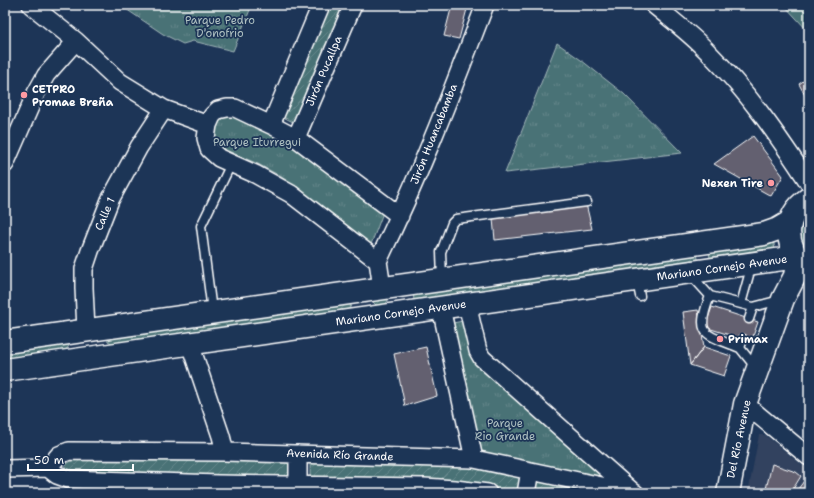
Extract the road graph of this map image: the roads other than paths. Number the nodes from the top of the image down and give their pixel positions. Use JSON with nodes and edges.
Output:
{"nodes":[{"id":1,"x":31,"y":5,"type":"edge"},
{"id":2,"x":353,"y":5,"type":"edge"},
{"id":3,"x":485,"y":5,"type":"edge"},
{"id":4,"x":654,"y":5,"type":"edge"},
{"id":5,"x":317,"y":6,"type":"edge"},
{"id":6,"x":76,"y":40,"type":"junction"},
{"id":7,"x":164,"y":109,"type":"junction"},
{"id":8,"x":208,"y":125,"type":"junction"},
{"id":9,"x":272,"y":125,"type":"junction"},
{"id":10,"x":296,"y":138,"type":"junction"},
{"id":11,"x":5,"y":164,"type":"edge"},
{"id":12,"x":231,"y":164,"type":"junction"},
{"id":13,"x":809,"y":182,"type":"edge"},
{"id":14,"x":809,"y":198,"type":"edge"},
{"id":15,"x":587,"y":202,"type":"dead end"},
{"id":16,"x":400,"y":216,"type":"junction"},
{"id":17,"x":790,"y":222,"type":"junction"},
{"id":18,"x":702,"y":242,"type":"junction"},
{"id":19,"x":378,"y":261,"type":"junction"},
{"id":20,"x":802,"y":261,"type":"edge"},
{"id":21,"x":752,"y":264,"type":"junction"},
{"id":22,"x":697,"y":272,"type":"junction"},
{"id":23,"x":442,"y":279,"type":"junction"},
{"id":24,"x":809,"y":284,"type":"edge"},
{"id":25,"x":381,"y":288,"type":"junction"},
{"id":26,"x":710,"y":296,"type":"junction"},
{"id":27,"x":466,"y":304,"type":"junction"},
{"id":28,"x":741,"y":304,"type":"junction"},
{"id":29,"x":753,"y":307,"type":"junction"},
{"id":30,"x":441,"y":308,"type":"junction"},
{"id":31,"x":780,"y":309,"type":"junction"},
{"id":32,"x":212,"y":312,"type":"junction"},
{"id":33,"x":400,"y":314,"type":"junction"},
{"id":34,"x":371,"y":318,"type":"junction"},
{"id":35,"x":749,"y":319,"type":"dead end"},
{"id":36,"x":89,"y":330,"type":"junction"},
{"id":37,"x":742,"y":339,"type":"dead end"},
{"id":38,"x":5,"y":342,"type":"edge"},
{"id":39,"x":190,"y":344,"type":"junction"},
{"id":40,"x":740,"y":348,"type":"junction"},
{"id":41,"x":93,"y":357,"type":"junction"},
{"id":42,"x":758,"y":369,"type":"junction"},
{"id":43,"x":5,"y":370,"type":"edge"},
{"id":44,"x":745,"y":404,"type":"junction"},
{"id":45,"x":225,"y":452,"type":"junction"},
{"id":46,"x":298,"y":454,"type":"junction"},
{"id":47,"x":809,"y":457,"type":"edge"},
{"id":48,"x":474,"y":459,"type":"junction"},
{"id":49,"x":48,"y":468,"type":"junction"},
{"id":50,"x":5,"y":469,"type":"edge"},
{"id":51,"x":530,"y":471,"type":"junction"},
{"id":52,"x":298,"y":485,"type":"junction"},
{"id":53,"x":217,"y":488,"type":"edge"},
{"id":54,"x":466,"y":491,"type":"edge"},
{"id":55,"x":488,"y":493,"type":"edge"},
{"id":56,"x":526,"y":493,"type":"edge"},
{"id":57,"x":634,"y":493,"type":"edge"},
{"id":58,"x":728,"y":493,"type":"edge"}],
"edges":[{"from":1,"to":6,"type":"street"},
{"from":2,"to":10,"type":"street","name":"Jirón Pucallpa"},
{"from":3,"to":16,"type":"street","name":"Jirón Huancabamba"},
{"from":4,"to":13,"type":"street"},
{"from":5,"to":9,"type":"street"},
{"from":6,"to":7,"type":"street"},
{"from":6,"to":11,"type":"street"},
{"from":7,"to":8,"type":"street"},
{"from":7,"to":36,"type":"street","name":"Calle 1"},
{"from":8,"to":9,"type":"street"},
{"from":8,"to":12,"type":"street"},
{"from":9,"to":10,"type":"street"},
{"from":10,"to":16,"type":"street"},
{"from":12,"to":19,"type":"street"},
{"from":12,"to":32,"type":"lane"},
{"from":14,"to":17,"type":"main road"},
{"from":15,"to":23,"type":"lane"},
{"from":16,"to":19,"type":"street","name":"Jirón Huancabamba"},
{"from":17,"to":18,"type":"main road"},
{"from":17,"to":20,"type":"main road"},
{"from":18,"to":22,"type":"main road"},
{"from":18,"to":23,"type":"main road"},
{"from":19,"to":25,"type":"street"},
{"from":20,"to":21,"type":"main road","name":"Mariano Cornejo Avenue"},
{"from":20,"to":31,"type":"main road","name":"Del Río Avenue"},
{"from":21,"to":22,"type":"main road","name":"Mariano Cornejo Avenue"},
{"from":21,"to":28,"type":"lane"},
{"from":22,"to":26,"type":"lane"},
{"from":22,"to":27,"type":"main road","name":"Mariano Cornejo Avenue"},
{"from":23,"to":25,"type":"main road"},
{"from":24,"to":31,"type":"main road","name":"Del Río Avenue"},
{"from":25,"to":32,"type":"main road"},
{"from":25,"to":33,"type":"main road"},
{"from":25,"to":34,"type":"main road"},
{"from":26,"to":28,"type":"lane"},
{"from":26,"to":40,"type":"lane"},
{"from":27,"to":30,"type":"main road","name":"Mariano Cornejo Avenue"},
{"from":27,"to":57,"type":"street"},
{"from":28,"to":29,"type":"lane"},
{"from":29,"to":31,"type":"lane"},
{"from":29,"to":35,"type":"lane"},
{"from":30,"to":33,"type":"main road","name":"Mariano Cornejo Avenue"},
{"from":30,"to":48,"type":"street"},
{"from":31,"to":42,"type":"main road","name":"Del Río Avenue"},
{"from":32,"to":36,"type":"main road"},
{"from":33,"to":34,"type":"main road","name":"Mariano Cornejo Avenue"},
{"from":34,"to":39,"type":"main road","name":"Mariano Cornejo Avenue"},
{"from":36,"to":38,"type":"main road"},
{"from":36,"to":41,"type":"main road"},
{"from":37,"to":40,"type":"lane"},
{"from":39,"to":41,"type":"main road","name":"Mariano Cornejo Avenue"},
{"from":39,"to":45,"type":"street"},
{"from":40,"to":42,"type":"lane"},
{"from":41,"to":43,"type":"main road","name":"Mariano Cornejo Avenue"},
{"from":42,"to":44,"type":"main road","name":"Del Río Avenue"},
{"from":44,"to":47,"type":"street"},
{"from":44,"to":58,"type":"main road","name":"Del Río Avenue"},
{"from":45,"to":46,"type":"street","name":"Avenida Río Grande"},
{"from":45,"to":49,"type":"street","name":"Avenida Río Grande"},
{"from":46,"to":48,"type":"street","name":"Avenida Río Grande"},
{"from":46,"to":52,"type":"street"},
{"from":48,"to":51,"type":"street","name":"Avenida Río Grande"},
{"from":49,"to":50,"type":"street"},
{"from":49,"to":53,"type":"street"},
{"from":51,"to":56,"type":"street"},
{"from":51,"to":57,"type":"street","name":"Avenida Río Grande"},
{"from":52,"to":53,"type":"street"},
{"from":52,"to":54,"type":"street"},
{"from":54,"to":55,"type":"street"}]}
